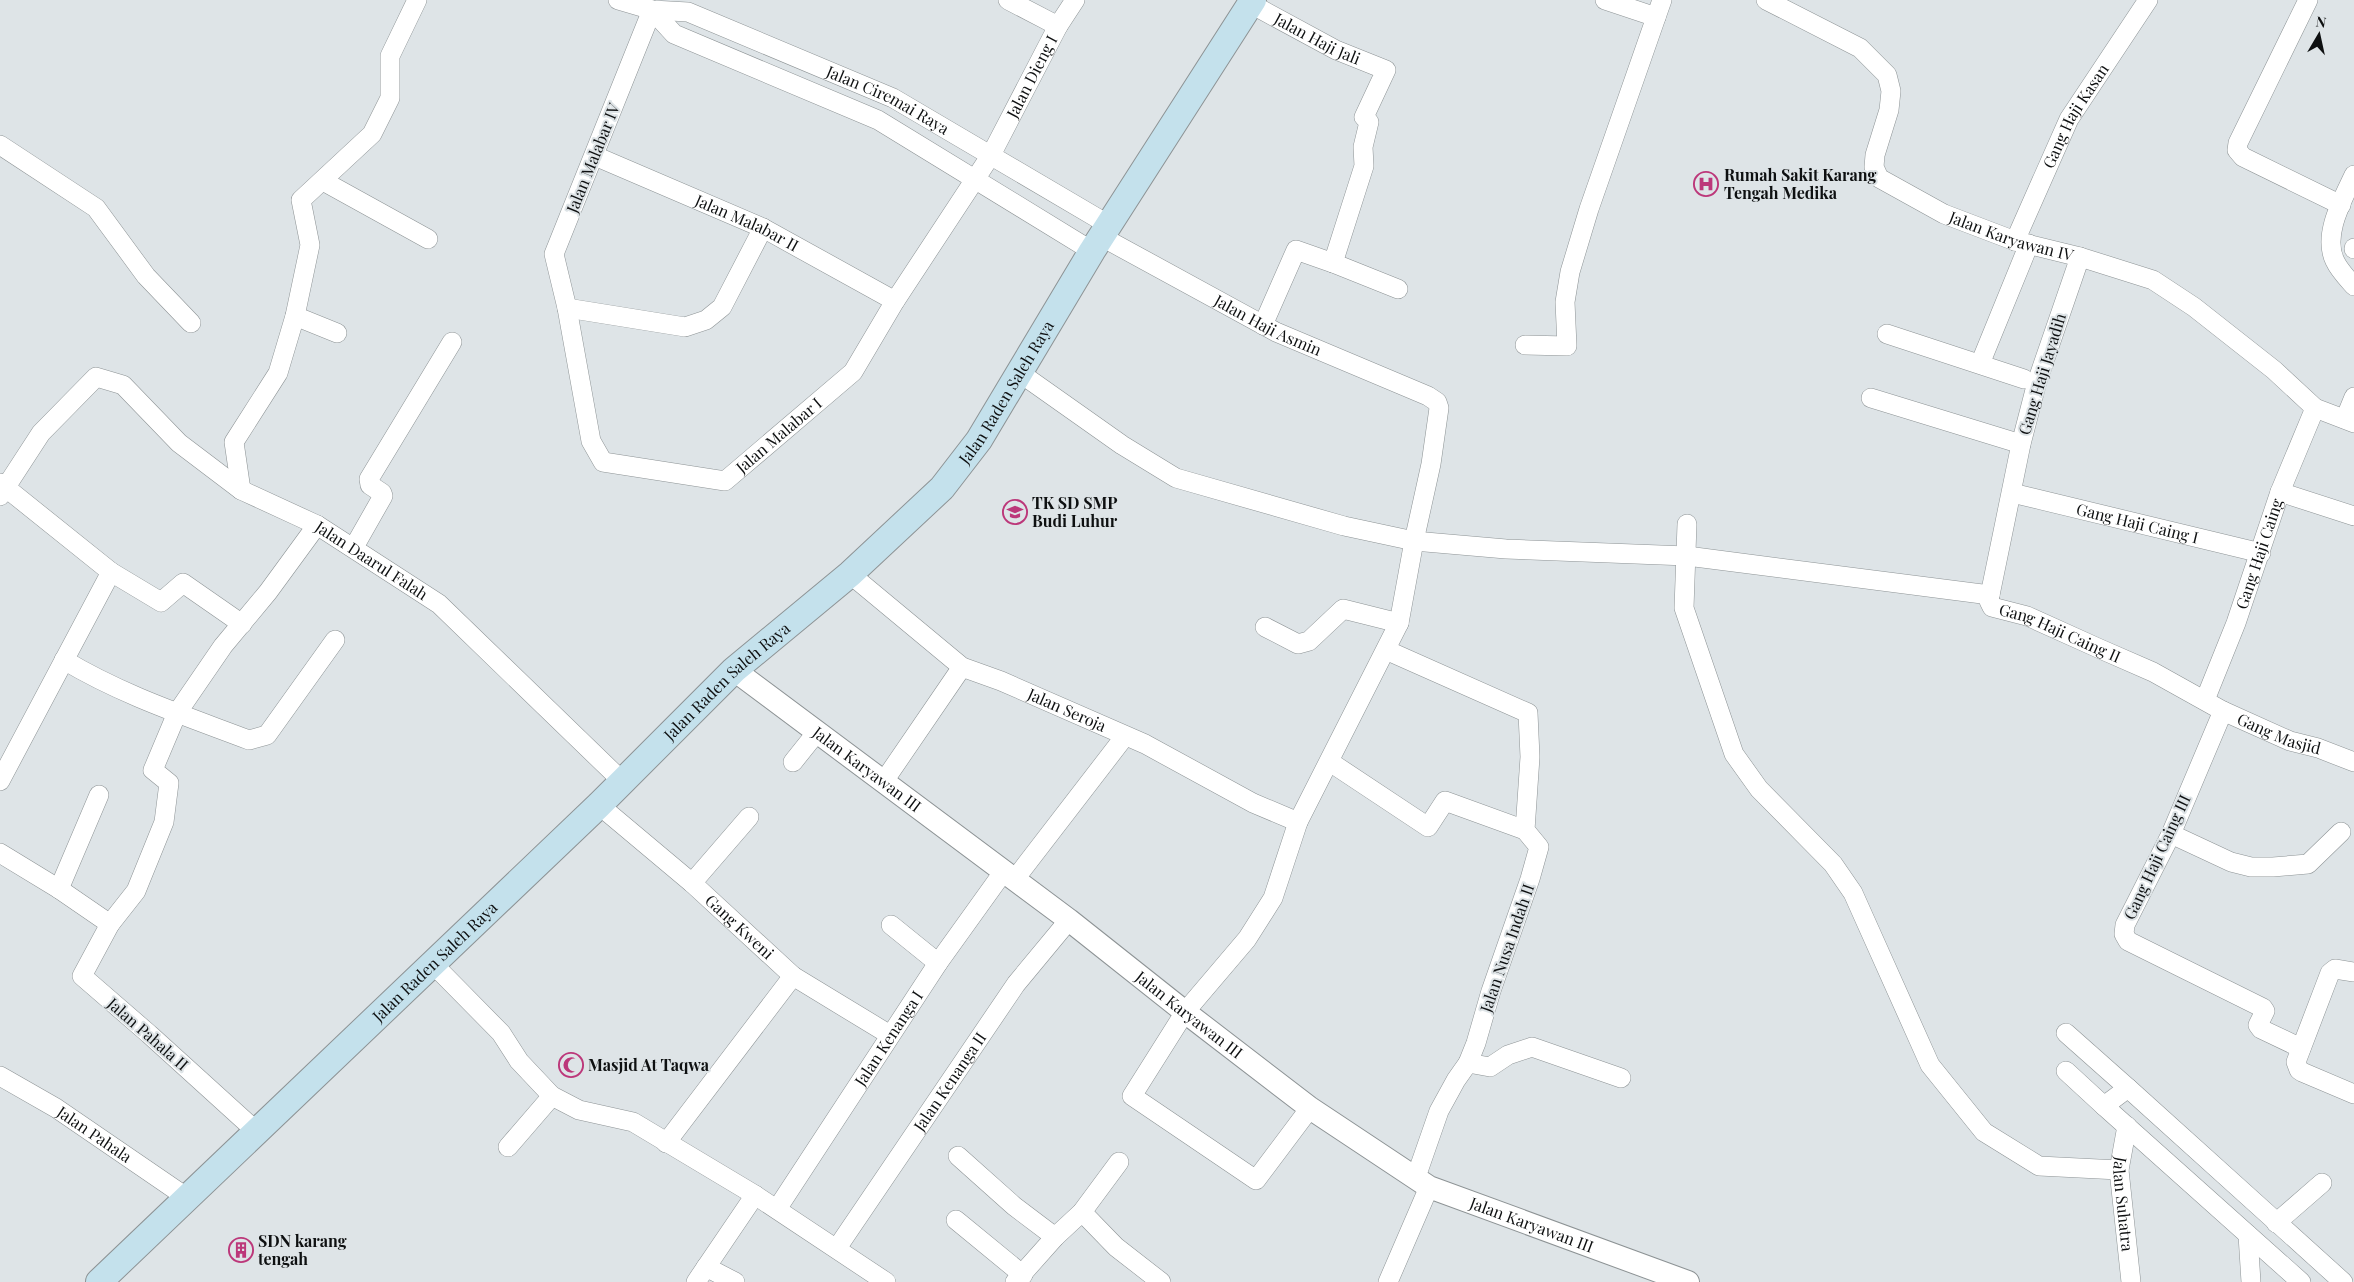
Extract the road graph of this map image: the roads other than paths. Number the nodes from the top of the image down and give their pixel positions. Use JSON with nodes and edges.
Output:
{"nodes":[{"id":1,"x":417,"y":0,"type":"edge"},
{"id":2,"x":618,"y":0,"type":"edge"},
{"id":3,"x":1008,"y":0,"type":"edge"},
{"id":4,"x":1075,"y":0,"type":"edge"},
{"id":5,"x":1605,"y":0,"type":"edge"},
{"id":6,"x":1766,"y":0,"type":"edge"},
{"id":7,"x":2148,"y":0,"type":"edge"},
{"id":8,"x":1252,"y":2,"type":"edge"},
{"id":9,"x":2304,"y":2,"type":"edge"},
{"id":10,"x":692,"y":6,"type":"edge"},
{"id":11,"x":1659,"y":9,"type":"edge"},
{"id":12,"x":652,"y":10,"type":"junction"},
{"id":13,"x":1058,"y":26,"type":"junction"},
{"id":14,"x":855,"y":83,"type":"junction"},
{"id":15,"x":843,"y":104,"type":"junction"},
{"id":16,"x":0,"y":145,"type":"edge"},
{"id":17,"x":595,"y":156,"type":"junction"},
{"id":18,"x":991,"y":156,"type":"junction"},
{"id":19,"x":2354,"y":175,"type":"edge"},
{"id":20,"x":975,"y":180,"type":"junction"},
{"id":21,"x":323,"y":181,"type":"junction"},
{"id":22,"x":2341,"y":205,"type":"junction"},
{"id":23,"x":763,"y":228,"type":"junction"},
{"id":24,"x":1101,"y":238,"type":"junction"},
{"id":25,"x":428,"y":240,"type":"dead end"},
{"id":26,"x":2022,"y":242,"type":"junction"},
{"id":27,"x":2080,"y":258,"type":"junction"},
{"id":28,"x":1333,"y":263,"type":"junction"},
{"id":29,"x":2354,"y":286,"type":"edge"},
{"id":30,"x":1398,"y":289,"type":"dead end"},
{"id":31,"x":895,"y":301,"type":"junction"},
{"id":32,"x":567,"y":308,"type":"junction"},
{"id":33,"x":295,"y":316,"type":"junction"},
{"id":34,"x":191,"y":322,"type":"dead end"},
{"id":35,"x":1263,"y":325,"type":"junction"},
{"id":36,"x":337,"y":332,"type":"dead end"},
{"id":37,"x":1887,"y":334,"type":"dead end"},
{"id":38,"x":452,"y":342,"type":"dead end"},
{"id":39,"x":1525,"y":345,"type":"dead end"},
{"id":40,"x":1980,"y":364,"type":"junction"},
{"id":41,"x":1020,"y":373,"type":"junction"},
{"id":42,"x":2024,"y":379,"type":"dead end"},
{"id":43,"x":2354,"y":397,"type":"edge"},
{"id":44,"x":1871,"y":398,"type":"dead end"},
{"id":45,"x":2315,"y":408,"type":"junction"},
{"id":46,"x":2350,"y":421,"type":"edge"},
{"id":47,"x":2021,"y":444,"type":"junction"},
{"id":48,"x":2,"y":489,"type":"edge"},
{"id":49,"x":241,"y":490,"type":"junction"},
{"id":50,"x":2280,"y":492,"type":"junction"},
{"id":51,"x":2012,"y":494,"type":"junction"},
{"id":52,"x":2354,"y":516,"type":"edge"},
{"id":53,"x":1687,"y":524,"type":"dead end"},
{"id":54,"x":317,"y":525,"type":"junction"},
{"id":55,"x":1414,"y":541,"type":"junction"},
{"id":56,"x":354,"y":547,"type":"junction"},
{"id":57,"x":2261,"y":553,"type":"junction"},
{"id":58,"x":1687,"y":556,"type":"junction"},
{"id":59,"x":111,"y":572,"type":"junction"},
{"id":60,"x":850,"y":574,"type":"junction"},
{"id":61,"x":1990,"y":595,"type":"junction"},
{"id":62,"x":1400,"y":623,"type":"junction"},
{"id":63,"x":242,"y":624,"type":"junction"},
{"id":64,"x":1265,"y":626,"type":"dead end"},
{"id":65,"x":335,"y":640,"type":"dead end"},
{"id":66,"x":1386,"y":650,"type":"junction"},
{"id":67,"x":64,"y":660,"type":"junction"},
{"id":68,"x":962,"y":667,"type":"junction"},
{"id":69,"x":734,"y":670,"type":"junction"},
{"id":70,"x":2205,"y":700,"type":"junction"},
{"id":71,"x":2223,"y":711,"type":"junction"},
{"id":72,"x":177,"y":713,"type":"junction"},
{"id":73,"x":817,"y":732,"type":"junction"},
{"id":74,"x":1125,"y":736,"type":"junction"},
{"id":75,"x":793,"y":762,"type":"dead end"},
{"id":76,"x":1330,"y":762,"type":"junction"},
{"id":77,"x":2354,"y":762,"type":"edge"},
{"id":78,"x":0,"y":781,"type":"edge"},
{"id":79,"x":622,"y":781,"type":"junction"},
{"id":80,"x":884,"y":782,"type":"junction"},
{"id":81,"x":99,"y":795,"type":"dead end"},
{"id":82,"x":599,"y":804,"type":"junction"},
{"id":83,"x":749,"y":816,"type":"dead end"},
{"id":84,"x":1298,"y":822,"type":"junction"},
{"id":85,"x":1525,"y":830,"type":"junction"},
{"id":86,"x":2341,"y":832,"type":"dead end"},
{"id":87,"x":2171,"y":834,"type":"junction"},
{"id":88,"x":0,"y":853,"type":"edge"},
{"id":89,"x":1010,"y":875,"type":"junction"},
{"id":90,"x":692,"y":883,"type":"junction"},
{"id":91,"x":59,"y":889,"type":"junction"},
{"id":92,"x":1070,"y":920,"type":"junction"},
{"id":93,"x":110,"y":924,"type":"junction"},
{"id":94,"x":892,"y":925,"type":"dead end"},
{"id":95,"x":432,"y":963,"type":"junction"},
{"id":96,"x":938,"y":963,"type":"junction"},
{"id":97,"x":2354,"y":972,"type":"edge"},
{"id":98,"x":793,"y":976,"type":"junction"},
{"id":99,"x":1185,"y":1012,"type":"junction"},
{"id":100,"x":2066,"y":1033,"type":"dead end"},
{"id":101,"x":890,"y":1035,"type":"junction"},
{"id":102,"x":2301,"y":1048,"type":"junction"},
{"id":103,"x":1468,"y":1063,"type":"junction"},
{"id":104,"x":2066,"y":1071,"type":"dead end"},
{"id":105,"x":0,"y":1076,"type":"edge"},
{"id":106,"x":1621,"y":1078,"type":"dead end"},
{"id":107,"x":2128,"y":1088,"type":"junction"},
{"id":108,"x":2354,"y":1094,"type":"edge"},
{"id":109,"x":552,"y":1096,"type":"junction"},
{"id":110,"x":2104,"y":1106,"type":"junction"},
{"id":111,"x":1310,"y":1108,"type":"junction"},
{"id":112,"x":2127,"y":1126,"type":"junction"},
{"id":113,"x":257,"y":1132,"type":"junction"},
{"id":114,"x":666,"y":1143,"type":"junction"},
{"id":115,"x":508,"y":1147,"type":"dead end"},
{"id":116,"x":958,"y":1156,"type":"dead end"},
{"id":117,"x":1119,"y":1162,"type":"dead end"},
{"id":118,"x":2118,"y":1170,"type":"junction"},
{"id":119,"x":1422,"y":1182,"type":"junction"},
{"id":120,"x":2322,"y":1183,"type":"dead end"},
{"id":121,"x":755,"y":1195,"type":"junction"},
{"id":122,"x":186,"y":1197,"type":"junction"},
{"id":123,"x":777,"y":1209,"type":"junction"},
{"id":124,"x":1082,"y":1212,"type":"junction"},
{"id":125,"x":956,"y":1220,"type":"dead end"},
{"id":126,"x":2276,"y":1223,"type":"junction"},
{"id":127,"x":2248,"y":1235,"type":"junction"},
{"id":128,"x":1055,"y":1237,"type":"junction"},
{"id":129,"x":836,"y":1248,"type":"junction"},
{"id":130,"x":701,"y":1274,"type":"edge"},
{"id":131,"x":1019,"y":1278,"type":"edge"},
{"id":132,"x":99,"y":1282,"type":"edge"},
{"id":133,"x":735,"y":1282,"type":"edge"},
{"id":134,"x":886,"y":1282,"type":"edge"},
{"id":135,"x":1161,"y":1282,"type":"edge"},
{"id":136,"x":1388,"y":1282,"type":"edge"},
{"id":137,"x":1688,"y":1282,"type":"edge"},
{"id":138,"x":2131,"y":1282,"type":"edge"},
{"id":139,"x":2251,"y":1282,"type":"edge"},
{"id":140,"x":2301,"y":1282,"type":"edge"},
{"id":141,"x":2343,"y":1282,"type":"edge"}],
"edges":[{"from":1,"to":21,"type":"street"},
{"from":2,"to":12,"type":"street","name":"Jalan Ciremai Raya"},
{"from":3,"to":13,"type":"street"},
{"from":4,"to":13,"type":"street","name":"Jalan Dieng I"},
{"from":5,"to":11,"type":"street"},
{"from":6,"to":26,"type":"street","name":"Jalan Karyawan IV"},
{"from":7,"to":26,"type":"street","name":"Gang Haji Kasan"},
{"from":8,"to":24,"type":"main road","name":"Jalan Raden Saleh Raya"},
{"from":8,"to":28,"type":"street","name":"Jalan Haji Jali"},
{"from":9,"to":22,"type":"street"},
{"from":10,"to":12,"type":"street","name":"Jalan Ciremai Raya"},
{"from":10,"to":14,"type":"street","name":"Jalan Ciremai Raya"},
{"from":11,"to":39,"type":"street"},
{"from":12,"to":15,"type":"street","name":"Jalan Ciremai Raya"},
{"from":12,"to":17,"type":"street","name":"Jalan Malabar IV"},
{"from":13,"to":18,"type":"street","name":"Jalan Dieng I"},
{"from":14,"to":15,"type":"street"},
{"from":14,"to":18,"type":"street","name":"Jalan Ciremai Raya"},
{"from":15,"to":20,"type":"street","name":"Jalan Ciremai Raya"},
{"from":16,"to":34,"type":"street"},
{"from":17,"to":23,"type":"street","name":"Jalan Malabar II"},
{"from":17,"to":32,"type":"street","name":"Jalan Malabar IV"},
{"from":18,"to":20,"type":"street","name":"Jalan Malabar I"},
{"from":18,"to":24,"type":"street","name":"Jalan Ciremai Raya"},
{"from":19,"to":22,"type":"street"},
{"from":20,"to":24,"type":"street","name":"Jalan Ciremai Raya"},
{"from":20,"to":31,"type":"street","name":"Jalan Malabar I"},
{"from":21,"to":25,"type":"street"},
{"from":21,"to":33,"type":"street"},
{"from":22,"to":29,"type":"street"},
{"from":23,"to":31,"type":"street","name":"Jalan Malabar II"},
{"from":23,"to":32,"type":"street"},
{"from":24,"to":35,"type":"street","name":"Jalan Haji Asmin"},
{"from":24,"to":41,"type":"main road","name":"Jalan Raden Saleh Raya"},
{"from":26,"to":27,"type":"street","name":"Jalan Karyawan IV"},
{"from":26,"to":40,"type":"street","name":"Gang Haji Kasan"},
{"from":27,"to":45,"type":"street","name":"Jalan Karyawan IV"},
{"from":27,"to":47,"type":"street","name":"Gang Haji Jayadih"},
{"from":28,"to":30,"type":"street"},
{"from":28,"to":35,"type":"street"},
{"from":31,"to":32,"type":"street","name":"Jalan Malabar I"},
{"from":33,"to":36,"type":"street"},
{"from":33,"to":49,"type":"street"},
{"from":35,"to":55,"type":"street","name":"Jalan Haji Asmin"},
{"from":37,"to":40,"type":"street"},
{"from":38,"to":56,"type":"street"},
{"from":40,"to":42,"type":"street"},
{"from":41,"to":55,"type":"street"},
{"from":41,"to":60,"type":"main road","name":"Jalan Raden Saleh Raya"},
{"from":43,"to":46,"type":"street"},
{"from":44,"to":47,"type":"street"},
{"from":45,"to":46,"type":"street","name":"Jalan Karyawan IV"},
{"from":45,"to":50,"type":"street","name":"Gang Haji Caing"},
{"from":47,"to":51,"type":"street","name":"Gang Haji Jayadih"},
{"from":48,"to":49,"type":"street","name":"Jalan Daarul Falah"},
{"from":48,"to":59,"type":"street"},
{"from":49,"to":54,"type":"street","name":"Jalan Daarul Falah"},
{"from":50,"to":52,"type":"street"},
{"from":50,"to":57,"type":"street","name":"Gang Haji Caing"},
{"from":51,"to":57,"type":"street","name":"Gang Haji Caing I"},
{"from":51,"to":61,"type":"street","name":"Gang Haji Caing II"},
{"from":53,"to":58,"type":"street"},
{"from":54,"to":56,"type":"street","name":"Jalan Daarul Falah"},
{"from":54,"to":63,"type":"street"},
{"from":55,"to":58,"type":"street"},
{"from":55,"to":62,"type":"street"},
{"from":56,"to":79,"type":"street","name":"Jalan Daarul Falah"},
{"from":57,"to":70,"type":"street","name":"Gang Haji Caing"},
{"from":58,"to":61,"type":"street"},
{"from":58,"to":118,"type":"street"},
{"from":59,"to":63,"type":"street"},
{"from":59,"to":67,"type":"street"},
{"from":60,"to":68,"type":"street","name":"Jalan Seroja"},
{"from":60,"to":69,"type":"main road","name":"Jalan Raden Saleh Raya"},
{"from":61,"to":70,"type":"street","name":"Gang Haji Caing II"},
{"from":62,"to":64,"type":"street"},
{"from":62,"to":66,"type":"street"},
{"from":63,"to":72,"type":"street"},
{"from":65,"to":72,"type":"street"},
{"from":66,"to":76,"type":"street"},
{"from":66,"to":85,"type":"street"},
{"from":67,"to":72,"type":"street"},
{"from":67,"to":78,"type":"street"},
{"from":68,"to":74,"type":"street","name":"Jalan Seroja"},
{"from":68,"to":80,"type":"street"},
{"from":69,"to":73,"type":"street","name":"Jalan Karyawan III"},
{"from":69,"to":79,"type":"main road","name":"Jalan Raden Saleh Raya"},
{"from":70,"to":71,"type":"street","name":"Gang Masjid"},
{"from":71,"to":77,"type":"street","name":"Gang Masjid"},
{"from":71,"to":87,"type":"street","name":"Gang Haji Caing III"},
{"from":72,"to":93,"type":"street"},
{"from":73,"to":75,"type":"street"},
{"from":73,"to":80,"type":"street","name":"Jalan Karyawan III"},
{"from":74,"to":84,"type":"street","name":"Jalan Seroja"},
{"from":74,"to":89,"type":"street","name":"Jalan Kenanga I"},
{"from":76,"to":84,"type":"street"},
{"from":76,"to":85,"type":"street"},
{"from":79,"to":82,"type":"main road","name":"Jalan Raden Saleh Raya"},
{"from":80,"to":89,"type":"street","name":"Jalan Karyawan III"},
{"from":81,"to":91,"type":"street"},
{"from":82,"to":90,"type":"street","name":"Gang Kweni"},
{"from":82,"to":95,"type":"main road","name":"Jalan Raden Saleh Raya"},
{"from":83,"to":90,"type":"street"},
{"from":84,"to":99,"type":"street"},
{"from":85,"to":103,"type":"street","name":"Jalan Nusa Indah II"},
{"from":86,"to":87,"type":"street"},
{"from":87,"to":102,"type":"street","name":"Gang Haji Caing III"},
{"from":88,"to":91,"type":"street"},
{"from":89,"to":92,"type":"street","name":"Jalan Karyawan III"},
{"from":89,"to":96,"type":"street","name":"Jalan Kenanga I"},
{"from":90,"to":98,"type":"street","name":"Gang Kweni"},
{"from":91,"to":93,"type":"street"},
{"from":92,"to":99,"type":"street","name":"Jalan Karyawan III"},
{"from":92,"to":129,"type":"street","name":"Jalan Kenanga II"},
{"from":93,"to":113,"type":"street","name":"Jalan Pahala II"},
{"from":94,"to":96,"type":"street"},
{"from":95,"to":109,"type":"street"},
{"from":95,"to":113,"type":"main road","name":"Jalan Raden Saleh Raya"},
{"from":96,"to":101,"type":"street","name":"Jalan Kenanga I"},
{"from":97,"to":102,"type":"street"},
{"from":98,"to":101,"type":"street","name":"Gang Kweni"},
{"from":98,"to":114,"type":"street"},
{"from":99,"to":111,"type":"street","name":"Jalan Karyawan III"},
{"from":99,"to":111,"type":"street"},
{"from":100,"to":107,"type":"street"},
{"from":101,"to":123,"type":"street","name":"Jalan Kenanga I"},
{"from":102,"to":108,"type":"street"},
{"from":103,"to":106,"type":"street"},
{"from":103,"to":119,"type":"street","name":"Jalan Nusa Indah II"},
{"from":104,"to":110,"type":"street"},
{"from":105,"to":122,"type":"street","name":"Jalan Pahala"},
{"from":107,"to":110,"type":"street"},
{"from":107,"to":126,"type":"street"},
{"from":109,"to":114,"type":"street"},
{"from":109,"to":115,"type":"street"},
{"from":110,"to":112,"type":"street"},
{"from":111,"to":119,"type":"street","name":"Jalan Karyawan III"},
{"from":112,"to":118,"type":"street","name":"Jalan Suhatra"},
{"from":112,"to":127,"type":"street"},
{"from":113,"to":122,"type":"main road","name":"Jalan Raden Saleh Raya"},
{"from":114,"to":121,"type":"street"},
{"from":116,"to":128,"type":"street"},
{"from":117,"to":124,"type":"street"},
{"from":118,"to":138,"type":"street","name":"Jalan Suhatra"},
{"from":119,"to":136,"type":"street","name":"Jalan Nusa Indah II"},
{"from":119,"to":137,"type":"street","name":"Jalan Karyawan III"},
{"from":120,"to":126,"type":"street"},
{"from":121,"to":123,"type":"street"},
{"from":121,"to":130,"type":"street"},
{"from":122,"to":132,"type":"main road","name":"Jalan Raden Saleh Raya"},
{"from":123,"to":129,"type":"street"},
{"from":124,"to":128,"type":"street"},
{"from":124,"to":135,"type":"street"},
{"from":125,"to":131,"type":"street"},
{"from":126,"to":141,"type":"street"},
{"from":127,"to":139,"type":"street"},
{"from":127,"to":140,"type":"street"},
{"from":128,"to":131,"type":"street"},
{"from":129,"to":134,"type":"street"},
{"from":130,"to":133,"type":"street"}]}
